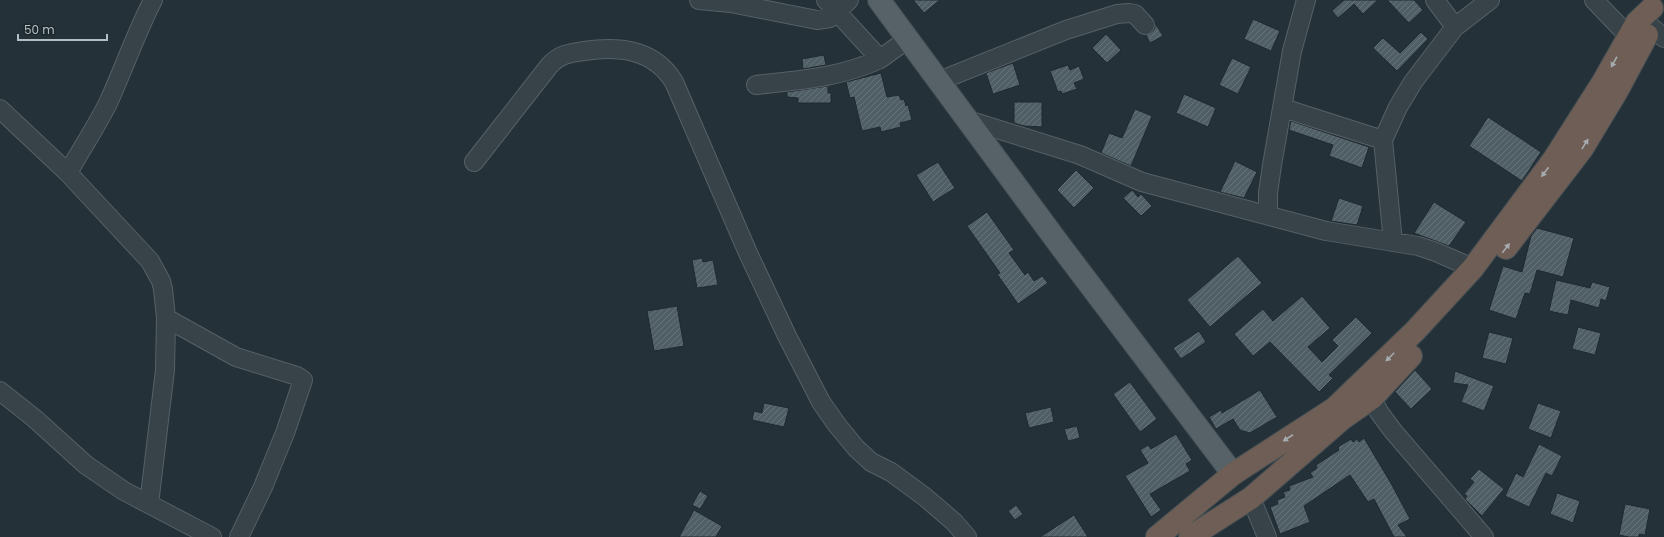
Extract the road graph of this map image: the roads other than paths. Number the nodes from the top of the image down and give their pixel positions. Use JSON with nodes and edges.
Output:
{"nodes":[{"id":1,"x":153,"y":0,"type":"edge"},
{"id":2,"x":699,"y":0,"type":"edge"},
{"id":3,"x":879,"y":0,"type":"edge"},
{"id":4,"x":1306,"y":0,"type":"edge"},
{"id":5,"x":1435,"y":0,"type":"edge"},
{"id":6,"x":1490,"y":0,"type":"edge"},
{"id":7,"x":1594,"y":0,"type":"edge"},
{"id":8,"x":837,"y":4,"type":"edge"},
{"id":9,"x":1653,"y":18,"type":"edge"},
{"id":10,"x":1145,"y":25,"type":"dead end"},
{"id":11,"x":1455,"y":27,"type":"junction"},
{"id":12,"x":908,"y":39,"type":"junction"},
{"id":13,"x":1634,"y":42,"type":"junction"},
{"id":14,"x":880,"y":59,"type":"junction"},
{"id":15,"x":939,"y":81,"type":"junction"},
{"id":16,"x":756,"y":85,"type":"dead end"},
{"id":17,"x":1283,"y":108,"type":"junction"},
{"id":18,"x":0,"y":109,"type":"edge"},
{"id":19,"x":968,"y":120,"type":"junction"},
{"id":20,"x":1384,"y":140,"type":"junction"},
{"id":21,"x":474,"y":162,"type":"dead end"},
{"id":22,"x":68,"y":173,"type":"junction"},
{"id":23,"x":1268,"y":216,"type":"junction"},
{"id":24,"x":1393,"y":242,"type":"junction"},
{"id":25,"x":1473,"y":268,"type":"junction"},
{"id":26,"x":166,"y":318,"type":"junction"},
{"id":27,"x":0,"y":391,"type":"edge"},
{"id":28,"x":1372,"y":398,"type":"junction"},
{"id":29,"x":1338,"y":414,"type":"junction"},
{"id":30,"x":1259,"y":457,"type":"junction"},
{"id":31,"x":1233,"y":474,"type":"junction"},
{"id":32,"x":1274,"y":478,"type":"junction"},
{"id":33,"x":1204,"y":498,"type":"junction"},
{"id":34,"x":1250,"y":498,"type":"junction"},
{"id":35,"x":149,"y":504,"type":"junction"},
{"id":36,"x":1217,"y":519,"type":"junction"},
{"id":37,"x":212,"y":537,"type":"edge"},
{"id":38,"x":238,"y":537,"type":"edge"},
{"id":39,"x":967,"y":537,"type":"edge"},
{"id":40,"x":1157,"y":537,"type":"edge"},
{"id":41,"x":1190,"y":537,"type":"edge"},
{"id":42,"x":1267,"y":537,"type":"edge"},
{"id":43,"x":1484,"y":537,"type":"edge"}],
"edges":[{"from":1,"to":22,"type":"street"},
{"from":2,"to":8,"type":"street"},
{"from":3,"to":12,"type":"main road"},
{"from":4,"to":17,"type":"street"},
{"from":5,"to":11,"type":"street"},
{"from":6,"to":11,"type":"street"},
{"from":7,"to":13,"type":"street"},
{"from":8,"to":14,"type":"street"},
{"from":9,"to":13,"type":"highway"},
{"from":10,"to":15,"type":"street"},
{"from":11,"to":20,"type":"street"},
{"from":12,"to":14,"type":"street"},
{"from":12,"to":15,"type":"main road"},
{"from":13,"to":25,"type":"highway","one_way":true},
{"from":28,"to":13,"type":"highway","one_way":true},
{"from":14,"to":16,"type":"street"},
{"from":15,"to":19,"type":"main road"},
{"from":17,"to":20,"type":"street"},
{"from":17,"to":23,"type":"street"},
{"from":18,"to":22,"type":"street"},
{"from":19,"to":23,"type":"street"},
{"from":19,"to":31,"type":"main road"},
{"from":20,"to":24,"type":"street"},
{"from":21,"to":39,"type":"street"},
{"from":22,"to":26,"type":"street"},
{"from":23,"to":24,"type":"street"},
{"from":24,"to":25,"type":"street"},
{"from":25,"to":29,"type":"highway","one_way":true},
{"from":26,"to":35,"type":"street"},
{"from":26,"to":38,"type":"street"},
{"from":27,"to":35,"type":"street"},
{"from":28,"to":29,"type":"highway"},
{"from":28,"to":43,"type":"street"},
{"from":29,"to":30,"type":"highway","one_way":true},
{"from":29,"to":32,"type":"highway"},
{"from":30,"to":31,"type":"highway"},
{"from":30,"to":32,"type":"highway"},
{"from":31,"to":33,"type":"highway"},
{"from":32,"to":34,"type":"highway"},
{"from":33,"to":36,"type":"highway"},
{"from":33,"to":40,"type":"highway"},
{"from":34,"to":36,"type":"highway"},
{"from":34,"to":42,"type":"street"},
{"from":35,"to":37,"type":"street"},
{"from":36,"to":41,"type":"highway"}]}
